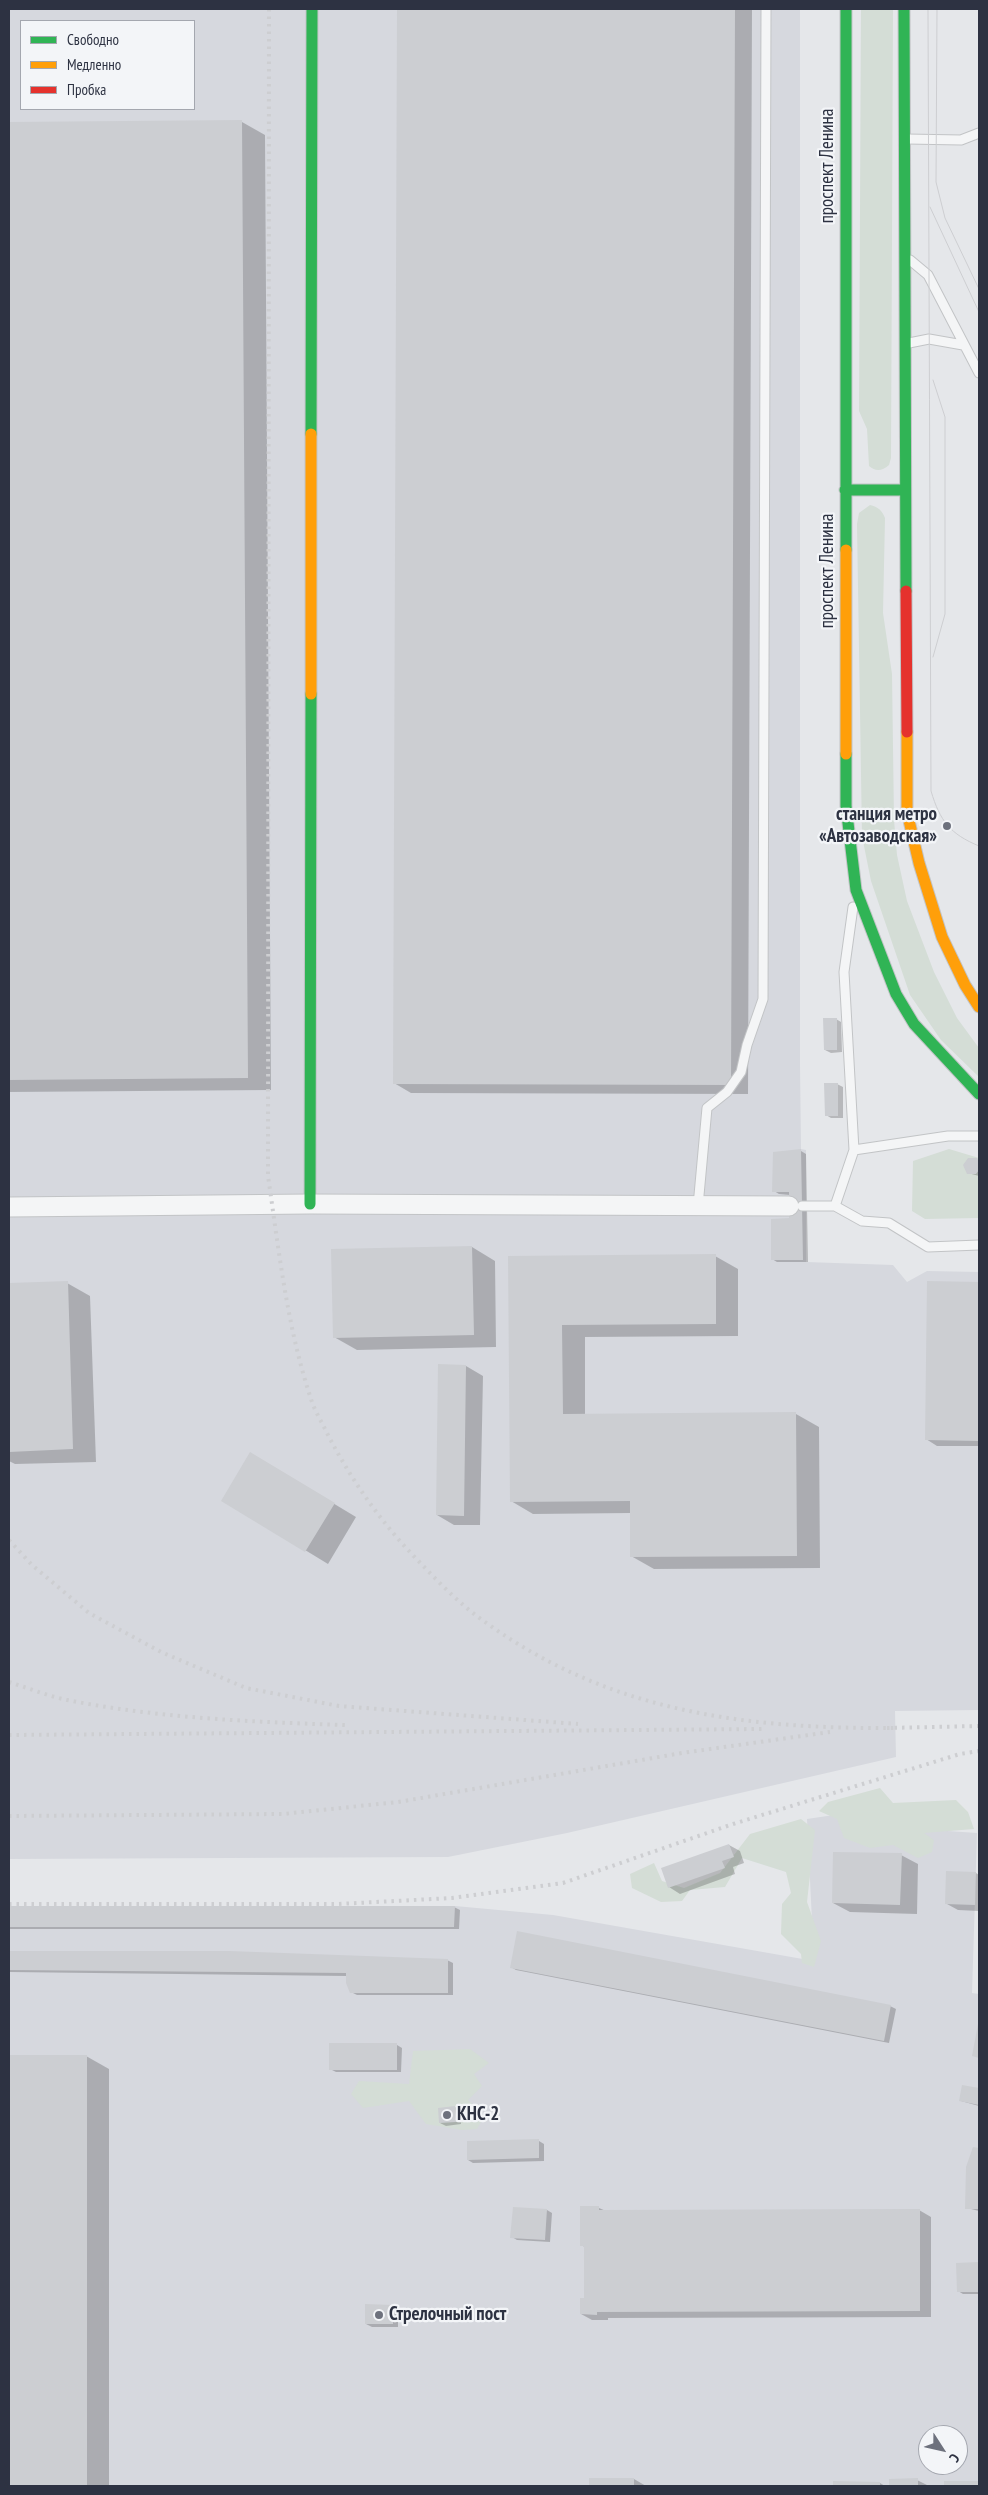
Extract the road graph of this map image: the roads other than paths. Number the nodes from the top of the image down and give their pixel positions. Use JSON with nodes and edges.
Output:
{"nodes":[{"id":1,"x":312,"y":9,"type":"edge"},
{"id":2,"x":766,"y":9,"type":"edge"},
{"id":3,"x":846,"y":9,"type":"edge"},
{"id":4,"x":904,"y":9,"type":"edge"},
{"id":5,"x":979,"y":133,"type":"edge"},
{"id":6,"x":904,"y":139,"type":"junction"},
{"id":7,"x":906,"y":256,"type":"junction"},
{"id":8,"x":905,"y":344,"type":"junction"},
{"id":9,"x":963,"y":345,"type":"junction"},
{"id":10,"x":979,"y":373,"type":"edge"},
{"id":11,"x":845,"y":490,"type":"junction"},
{"id":12,"x":905,"y":490,"type":"junction"},
{"id":13,"x":856,"y":890,"type":"junction"},
{"id":14,"x":979,"y":1006,"type":"edge"},
{"id":15,"x":979,"y":1094,"type":"edge"},
{"id":16,"x":979,"y":1136,"type":"edge"},
{"id":17,"x":854,"y":1150,"type":"junction"},
{"id":18,"x":310,"y":1204,"type":"junction"},
{"id":19,"x":9,"y":1206,"type":"edge"},
{"id":20,"x":698,"y":1206,"type":"junction"},
{"id":21,"x":796,"y":1206,"type":"joint"},
{"id":22,"x":835,"y":1206,"type":"junction"},
{"id":23,"x":979,"y":1245,"type":"edge"}],
"edges":[{"from":1,"to":18,"type":"main road"},
{"from":2,"to":20,"type":"lane"},
{"from":3,"to":11,"type":"main road","name":"проспект Ленина"},
{"from":4,"to":6,"type":"main road"},
{"from":5,"to":6,"type":"lane"},
{"from":6,"to":7,"type":"main road"},
{"from":7,"to":8,"type":"main road"},
{"from":7,"to":9,"type":"lane"},
{"from":8,"to":9,"type":"lane"},
{"from":8,"to":12,"type":"main road"},
{"from":9,"to":10,"type":"lane"},
{"from":11,"to":12,"type":"main road"},
{"from":11,"to":13,"type":"main road","name":"проспект Ленина"},
{"from":12,"to":14,"type":"main road"},
{"from":13,"to":15,"type":"main road","name":"проспект Ленина"},
{"from":13,"to":17,"type":"lane"},
{"from":16,"to":17,"type":"lane"},
{"from":17,"to":22,"type":"lane"},
{"from":18,"to":19,"type":"street"},
{"from":18,"to":20,"type":"street"},
{"from":20,"to":21,"type":"street"},
{"from":21,"to":22,"type":"lane"},
{"from":22,"to":23,"type":"lane"}]}
